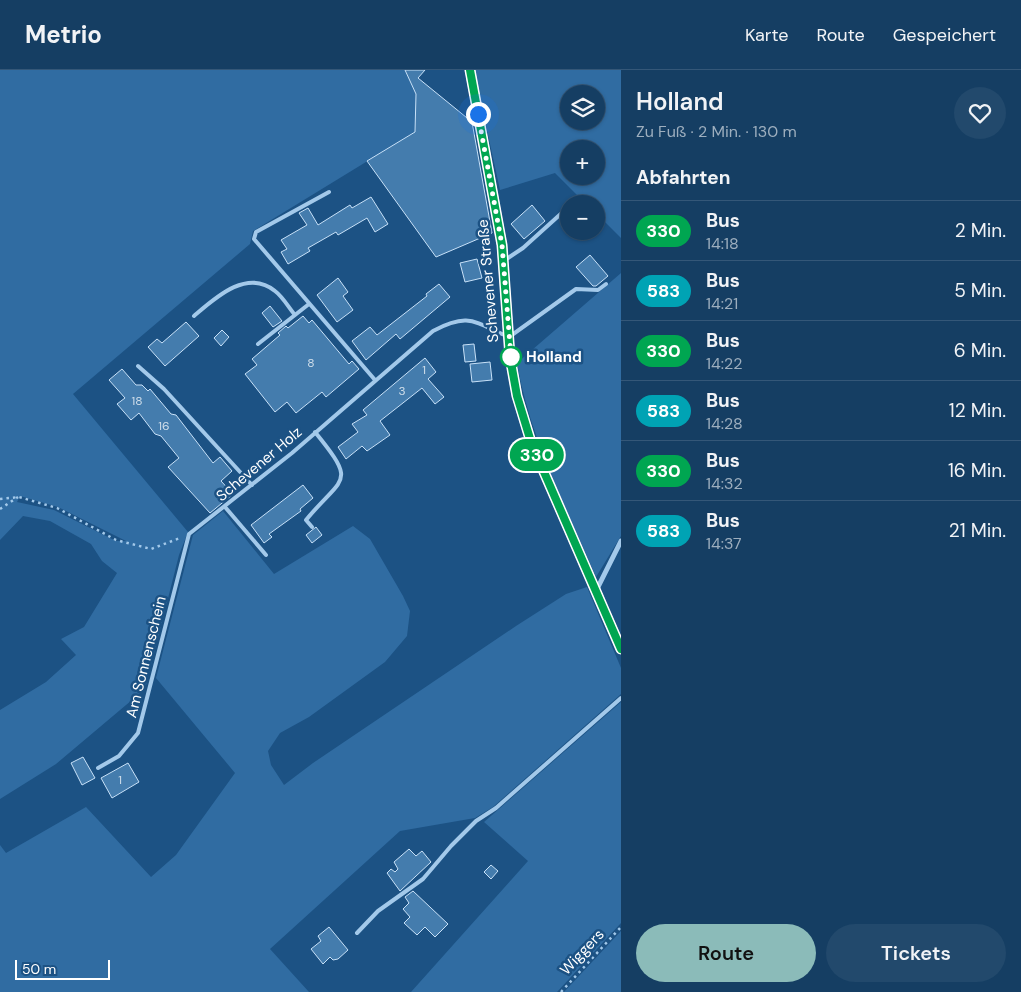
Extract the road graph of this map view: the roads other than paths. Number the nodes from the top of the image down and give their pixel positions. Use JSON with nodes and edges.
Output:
{"nodes":[{"id":1,"x":470,"y":70,"type":"edge"},
{"id":2,"x":329,"y":192,"type":"dead end"},
{"id":3,"x":560,"y":214,"type":"edge"},
{"id":4,"x":504,"y":262,"type":"junction"},
{"id":5,"x":606,"y":284,"type":"dead end"},
{"id":6,"x":309,"y":304,"type":"junction"},
{"id":7,"x":295,"y":315,"type":"junction"},
{"id":8,"x":194,"y":316,"type":"dead end"},
{"id":9,"x":509,"y":337,"type":"junction"},
{"id":10,"x":258,"y":344,"type":"dead end"},
{"id":11,"x":138,"y":366,"type":"dead end"},
{"id":12,"x":375,"y":380,"type":"junction"},
{"id":13,"x":315,"y":432,"type":"junction"},
{"id":14,"x":252,"y":485,"type":"junction"},
{"id":15,"x":225,"y":507,"type":"junction"},
{"id":16,"x":312,"y":527,"type":"dead end"},
{"id":17,"x":189,"y":534,"type":"joint"},
{"id":18,"x":621,"y":541,"type":"edge"},
{"id":19,"x":266,"y":556,"type":"dead end"},
{"id":20,"x":595,"y":594,"type":"junction"},
{"id":21,"x":621,"y":649,"type":"edge"},
{"id":22,"x":621,"y":698,"type":"edge"},
{"id":23,"x":98,"y":768,"type":"dead end"},
{"id":24,"x":357,"y":933,"type":"dead end"}],
"edges":[{"from":1,"to":4,"type":"main road","name":"Schevener Straße"},
{"from":2,"to":6,"type":"lane"},
{"from":3,"to":4,"type":"lane"},
{"from":4,"to":9,"type":"main road","name":"Schevener Straße"},
{"from":5,"to":9,"type":"lane"},
{"from":6,"to":7,"type":"lane"},
{"from":6,"to":12,"type":"lane"},
{"from":7,"to":8,"type":"lane"},
{"from":7,"to":10,"type":"lane"},
{"from":9,"to":12,"type":"lane","name":"Schevener Holz"},
{"from":9,"to":20,"type":"main road","name":"Schevener Straße"},
{"from":11,"to":14,"type":"lane"},
{"from":12,"to":13,"type":"lane","name":"Schevener Holz"},
{"from":13,"to":14,"type":"lane","name":"Schevener Holz"},
{"from":13,"to":16,"type":"lane"},
{"from":14,"to":15,"type":"lane","name":"Schevener Holz"},
{"from":15,"to":17,"type":"lane","name":"Schevener Holz"},
{"from":15,"to":19,"type":"lane"},
{"from":17,"to":23,"type":"lane","name":"Am Sonnenschein"},
{"from":18,"to":20,"type":"street"},
{"from":20,"to":21,"type":"main road","name":"Schevener Straße"},
{"from":22,"to":24,"type":"lane"}]}
